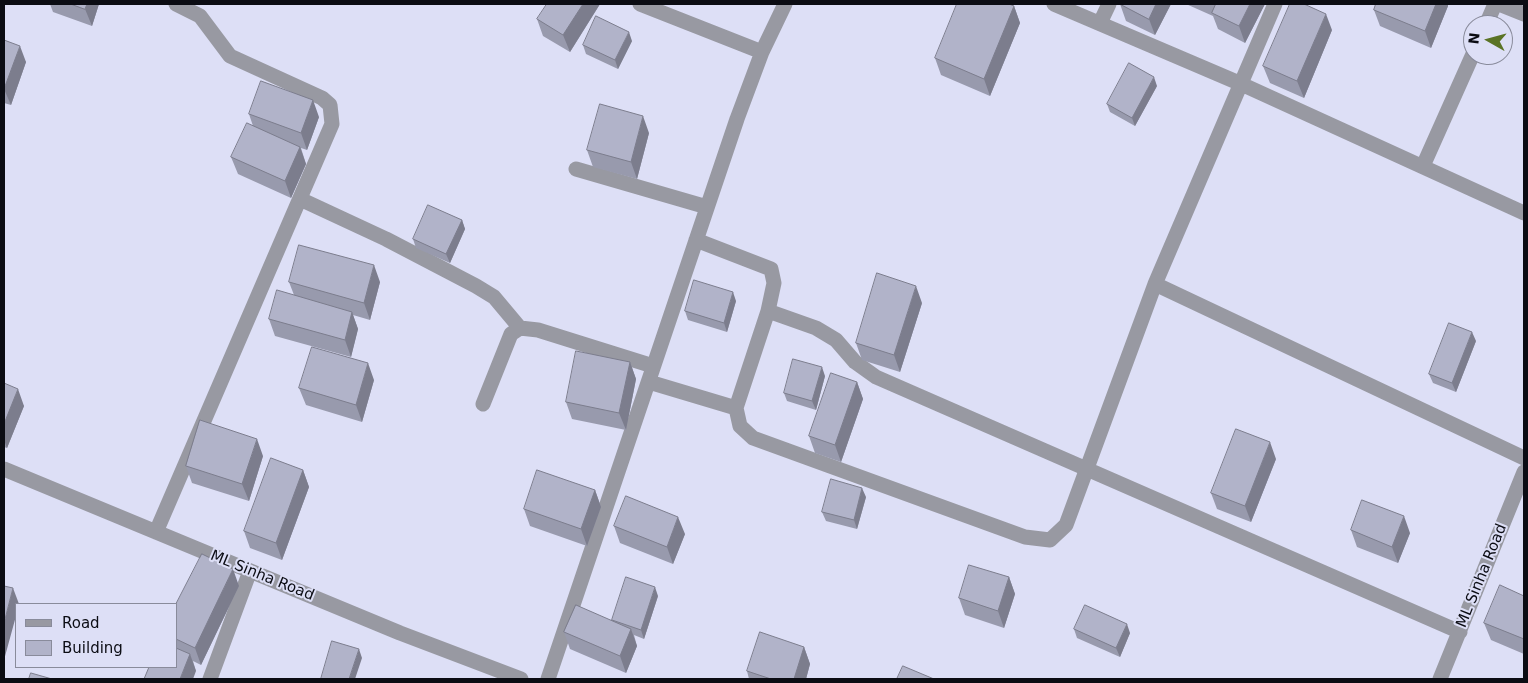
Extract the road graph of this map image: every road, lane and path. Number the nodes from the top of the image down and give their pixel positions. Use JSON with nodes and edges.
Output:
{"nodes":[{"id":1,"x":176,"y":4,"type":"edge"},
{"id":2,"x":640,"y":4,"type":"edge"},
{"id":3,"x":785,"y":4,"type":"edge"},
{"id":4,"x":1054,"y":4,"type":"edge"},
{"id":5,"x":1109,"y":4,"type":"edge"},
{"id":6,"x":1275,"y":4,"type":"edge"},
{"id":7,"x":1500,"y":4,"type":"edge"},
{"id":8,"x":1524,"y":14,"type":"edge"},
{"id":9,"x":1100,"y":23,"type":"junction"},
{"id":10,"x":762,"y":52,"type":"junction"},
{"id":11,"x":1468,"y":65,"type":"edge"},
{"id":12,"x":1239,"y":84,"type":"junction"},
{"id":13,"x":1423,"y":166,"type":"junction"},
{"id":14,"x":576,"y":169,"type":"dead end"},
{"id":15,"x":300,"y":199,"type":"junction"},
{"id":16,"x":707,"y":207,"type":"junction"},
{"id":17,"x":1524,"y":212,"type":"edge"},
{"id":18,"x":696,"y":240,"type":"junction"},
{"id":19,"x":1155,"y":284,"type":"junction"},
{"id":20,"x":768,"y":311,"type":"junction"},
{"id":21,"x":520,"y":328,"type":"junction"},
{"id":22,"x":653,"y":366,"type":"junction"},
{"id":23,"x":649,"y":382,"type":"junction"},
{"id":24,"x":484,"y":404,"type":"dead end"},
{"id":25,"x":736,"y":408,"type":"junction"},
{"id":26,"x":1524,"y":458,"type":"edge"},
{"id":27,"x":4,"y":469,"type":"edge"},
{"id":28,"x":1085,"y":470,"type":"junction"},
{"id":29,"x":1524,"y":472,"type":"edge"},
{"id":30,"x":156,"y":532,"type":"junction"},
{"id":31,"x":250,"y":571,"type":"junction"},
{"id":32,"x":1460,"y":632,"type":"junction"},
{"id":33,"x":210,"y":679,"type":"edge"},
{"id":34,"x":521,"y":679,"type":"edge"},
{"id":35,"x":548,"y":679,"type":"edge"},
{"id":36,"x":1440,"y":679,"type":"edge"}],
"edges":[{"from":1,"to":15,"type":"street"},
{"from":2,"to":10,"type":"street"},
{"from":3,"to":10,"type":"street"},
{"from":4,"to":9,"type":"street"},
{"from":5,"to":9,"type":"street"},
{"from":6,"to":12,"type":"street"},
{"from":7,"to":8,"type":"street"},
{"from":9,"to":12,"type":"street"},
{"from":10,"to":16,"type":"street"},
{"from":11,"to":13,"type":"street"},
{"from":12,"to":13,"type":"street"},
{"from":12,"to":19,"type":"street"},
{"from":13,"to":17,"type":"street"},
{"from":14,"to":16,"type":"street"},
{"from":15,"to":21,"type":"street"},
{"from":15,"to":30,"type":"street"},
{"from":16,"to":18,"type":"street"},
{"from":18,"to":20,"type":"street"},
{"from":18,"to":22,"type":"street"},
{"from":19,"to":26,"type":"street"},
{"from":19,"to":28,"type":"street"},
{"from":20,"to":25,"type":"street"},
{"from":20,"to":28,"type":"street"},
{"from":21,"to":22,"type":"street"},
{"from":21,"to":24,"type":"street"},
{"from":22,"to":23,"type":"street"},
{"from":23,"to":25,"type":"street"},
{"from":23,"to":35,"type":"street"},
{"from":25,"to":28,"type":"street"},
{"from":27,"to":30,"type":"street","name":"ML Sinha Road"},
{"from":28,"to":32,"type":"street"},
{"from":29,"to":32,"type":"street","name":"ML Sinha Road"},
{"from":30,"to":31,"type":"street","name":"ML Sinha Road"},
{"from":31,"to":33,"type":"street"},
{"from":31,"to":34,"type":"street","name":"ML Sinha Road"},
{"from":32,"to":36,"type":"street","name":"ML Sinha Road"}]}
